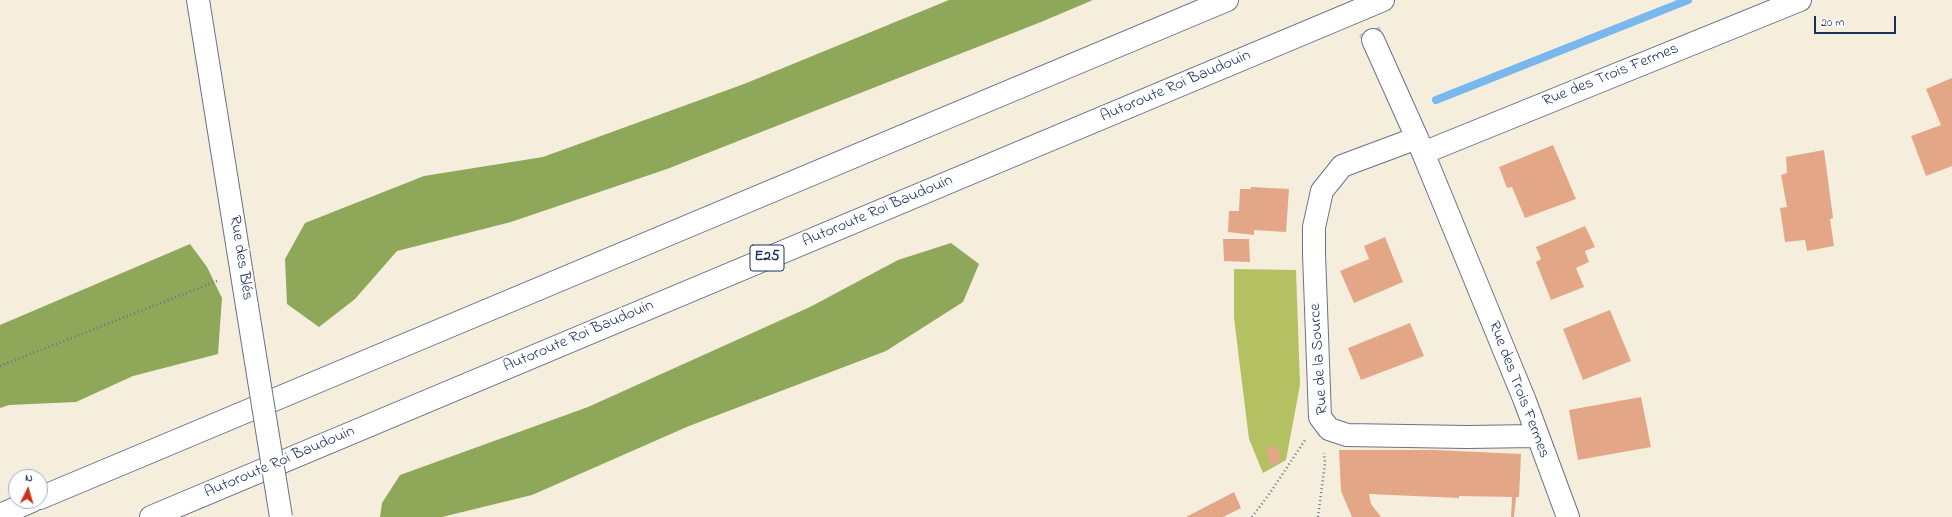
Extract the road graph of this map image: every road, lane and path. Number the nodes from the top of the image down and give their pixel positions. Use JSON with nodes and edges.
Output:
{"nodes":[{"id":1,"x":198,"y":0,"type":"edge"},
{"id":2,"x":1227,"y":0,"type":"edge"},
{"id":3,"x":1383,"y":0,"type":"edge"},
{"id":4,"x":1800,"y":0,"type":"edge"},
{"id":5,"x":1373,"y":40,"type":"tunnel mouth"},
{"id":6,"x":1420,"y":146,"type":"junction"},
{"id":7,"x":243,"y":273,"type":"junction"},
{"id":8,"x":0,"y":366,"type":"edge"},
{"id":9,"x":1320,"y":417,"type":"junction"},
{"id":10,"x":1536,"y":436,"type":"junction"},
{"id":11,"x":48,"y":495,"type":"edge"},
{"id":12,"x":14,"y":509,"type":"edge"},
{"id":13,"x":0,"y":515,"type":"edge"},
{"id":14,"x":151,"y":517,"type":"edge"},
{"id":15,"x":281,"y":517,"type":"edge"},
{"id":16,"x":1252,"y":517,"type":"edge"},
{"id":17,"x":1318,"y":517,"type":"edge"},
{"id":18,"x":1568,"y":517,"type":"edge"}],
"edges":[{"from":1,"to":7,"type":"main road","name":"Rue des Blés"},
{"from":2,"to":11,"type":"main road"},
{"from":3,"to":14,"type":"main road","name":"Autoroute Roi Baudouin","number":"E25"},
{"from":4,"to":6,"type":"main road","name":"Rue des Trois Fermes"},
{"from":5,"to":6,"type":"main road","name":"Rue des Trois Fermes"},
{"from":6,"to":9,"type":"main road","name":"Rue de la Source"},
{"from":6,"to":10,"type":"main road","name":"Rue des Trois Fermes"},
{"from":7,"to":8,"type":"path"},
{"from":7,"to":15,"type":"main road","name":"Rue des Blés","bridge":true},
{"from":9,"to":10,"type":"main road","name":"Rue de la Source"},
{"from":9,"to":16,"type":"path"},
{"from":9,"to":17,"type":"path"},
{"from":10,"to":18,"type":"main road","name":"Rue des Trois Fermes"},
{"from":12,"to":13,"type":"main road"}]}
